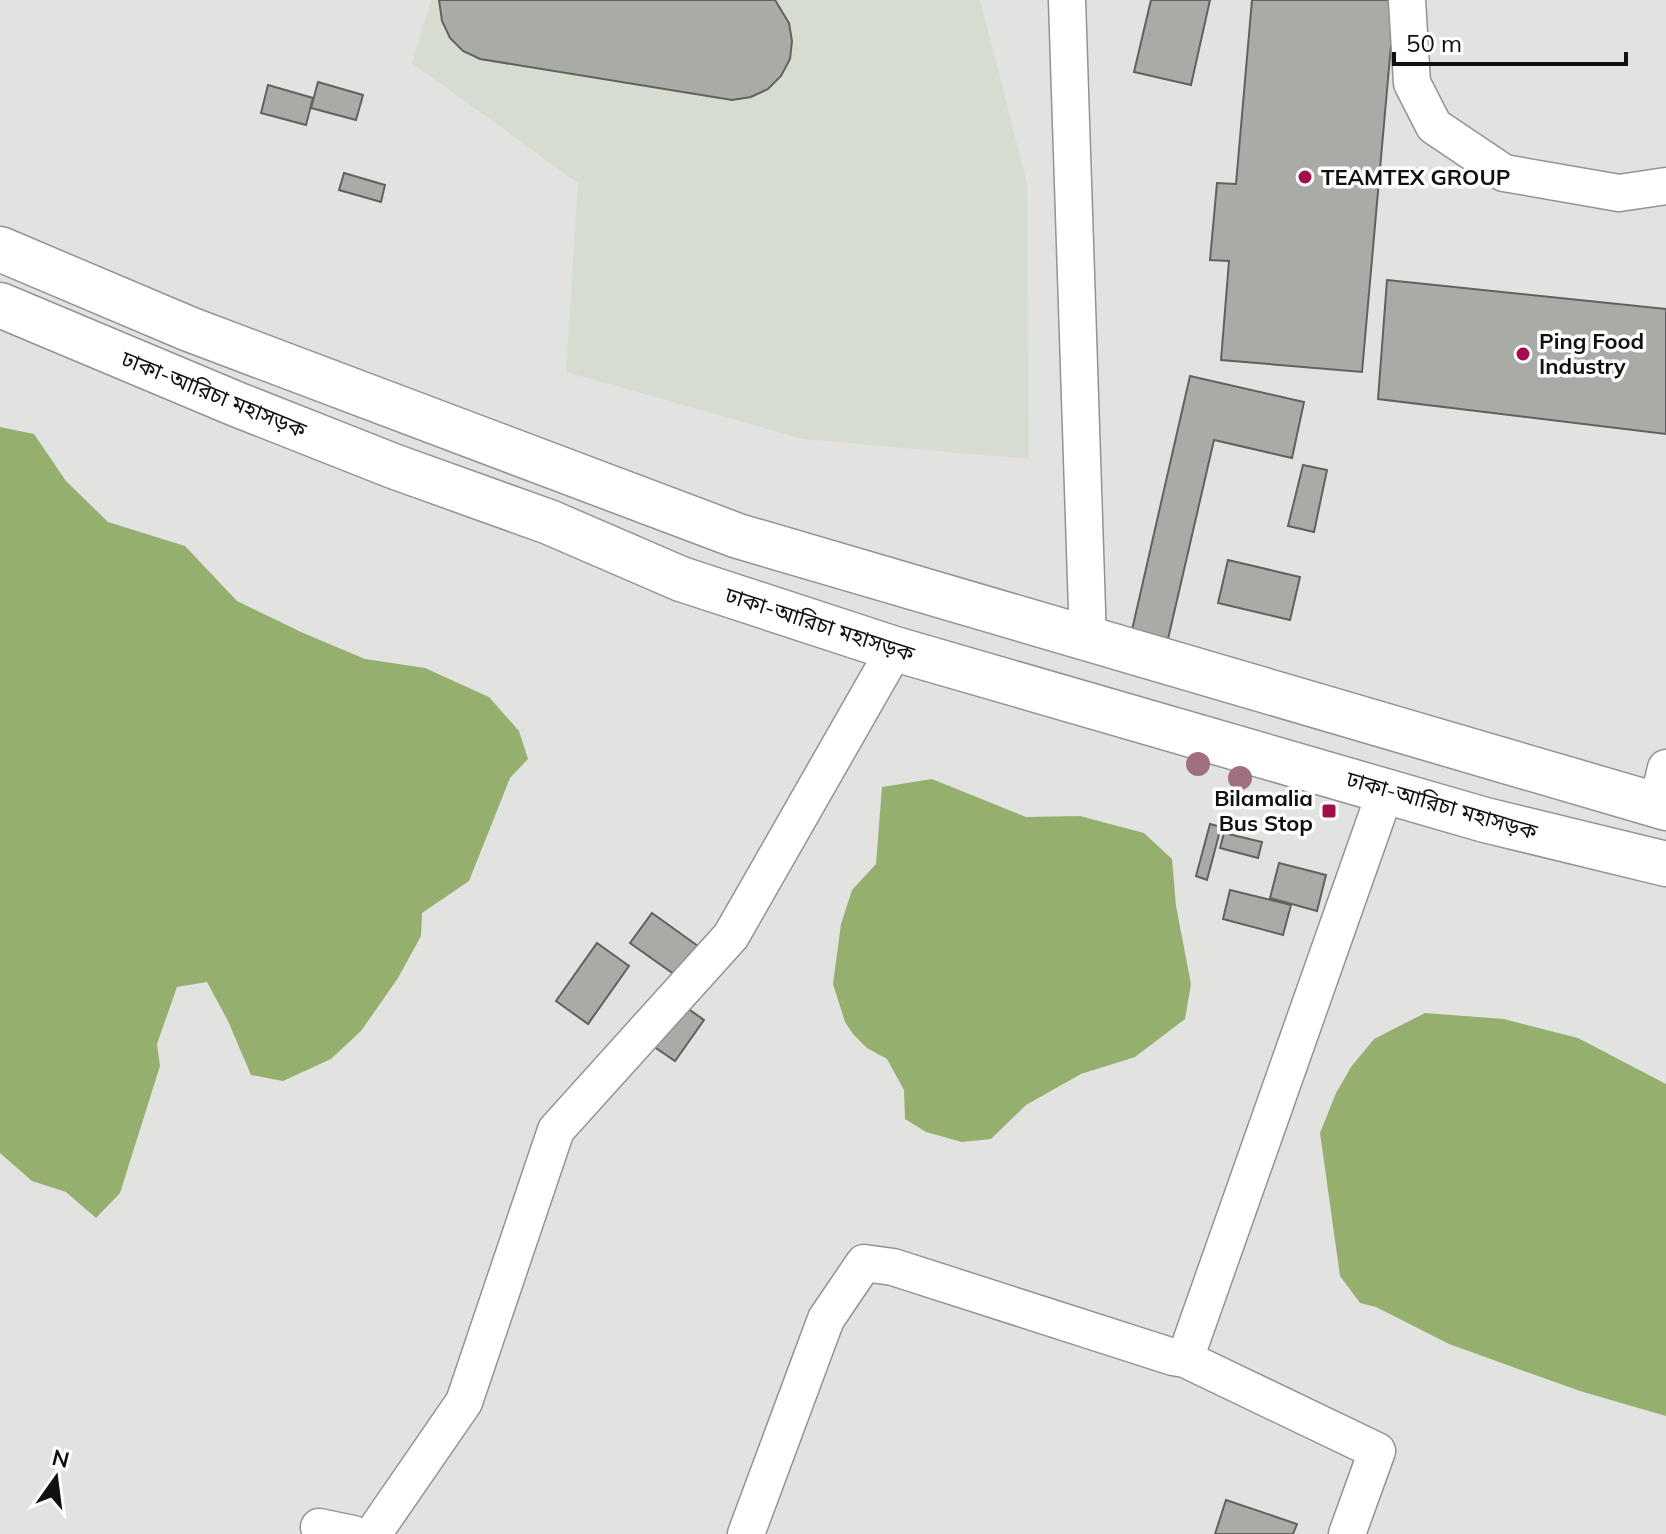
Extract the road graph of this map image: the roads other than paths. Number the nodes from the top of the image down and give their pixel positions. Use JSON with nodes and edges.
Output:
{"nodes":[{"id":1,"x":1067,"y":0,"type":"edge"},
{"id":2,"x":1407,"y":0,"type":"edge"},
{"id":3,"x":1666,"y":186,"type":"edge"},
{"id":4,"x":0,"y":249,"type":"edge"},
{"id":5,"x":0,"y":305,"type":"edge"},
{"id":6,"x":1088,"y":641,"type":"junction"},
{"id":7,"x":895,"y":649,"type":"junction"},
{"id":8,"x":1386,"y":790,"type":"junction"},
{"id":9,"x":1663,"y":794,"type":"edge"},
{"id":10,"x":1666,"y":864,"type":"edge"},
{"id":11,"x":1185,"y":1359,"type":"junction"},
{"id":12,"x":373,"y":1534,"type":"edge"},
{"id":13,"x":746,"y":1534,"type":"edge"},
{"id":14,"x":1347,"y":1534,"type":"edge"}],
"edges":[{"from":1,"to":6,"type":"street"},
{"from":2,"to":3,"type":"street"},
{"from":4,"to":6,"type":"highway"},
{"from":5,"to":7,"type":"highway","name":"ঢাকা-আরিচা মহাসড়ক"},
{"from":6,"to":9,"type":"highway"},
{"from":7,"to":8,"type":"highway","name":"ঢাকা-আরিচা মহাসড়ক"},
{"from":7,"to":12,"type":"street"},
{"from":8,"to":10,"type":"highway","name":"ঢাকা-আরিচা মহাসড়ক"},
{"from":8,"to":11,"type":"street"},
{"from":11,"to":13,"type":"street"},
{"from":11,"to":14,"type":"street"}]}
